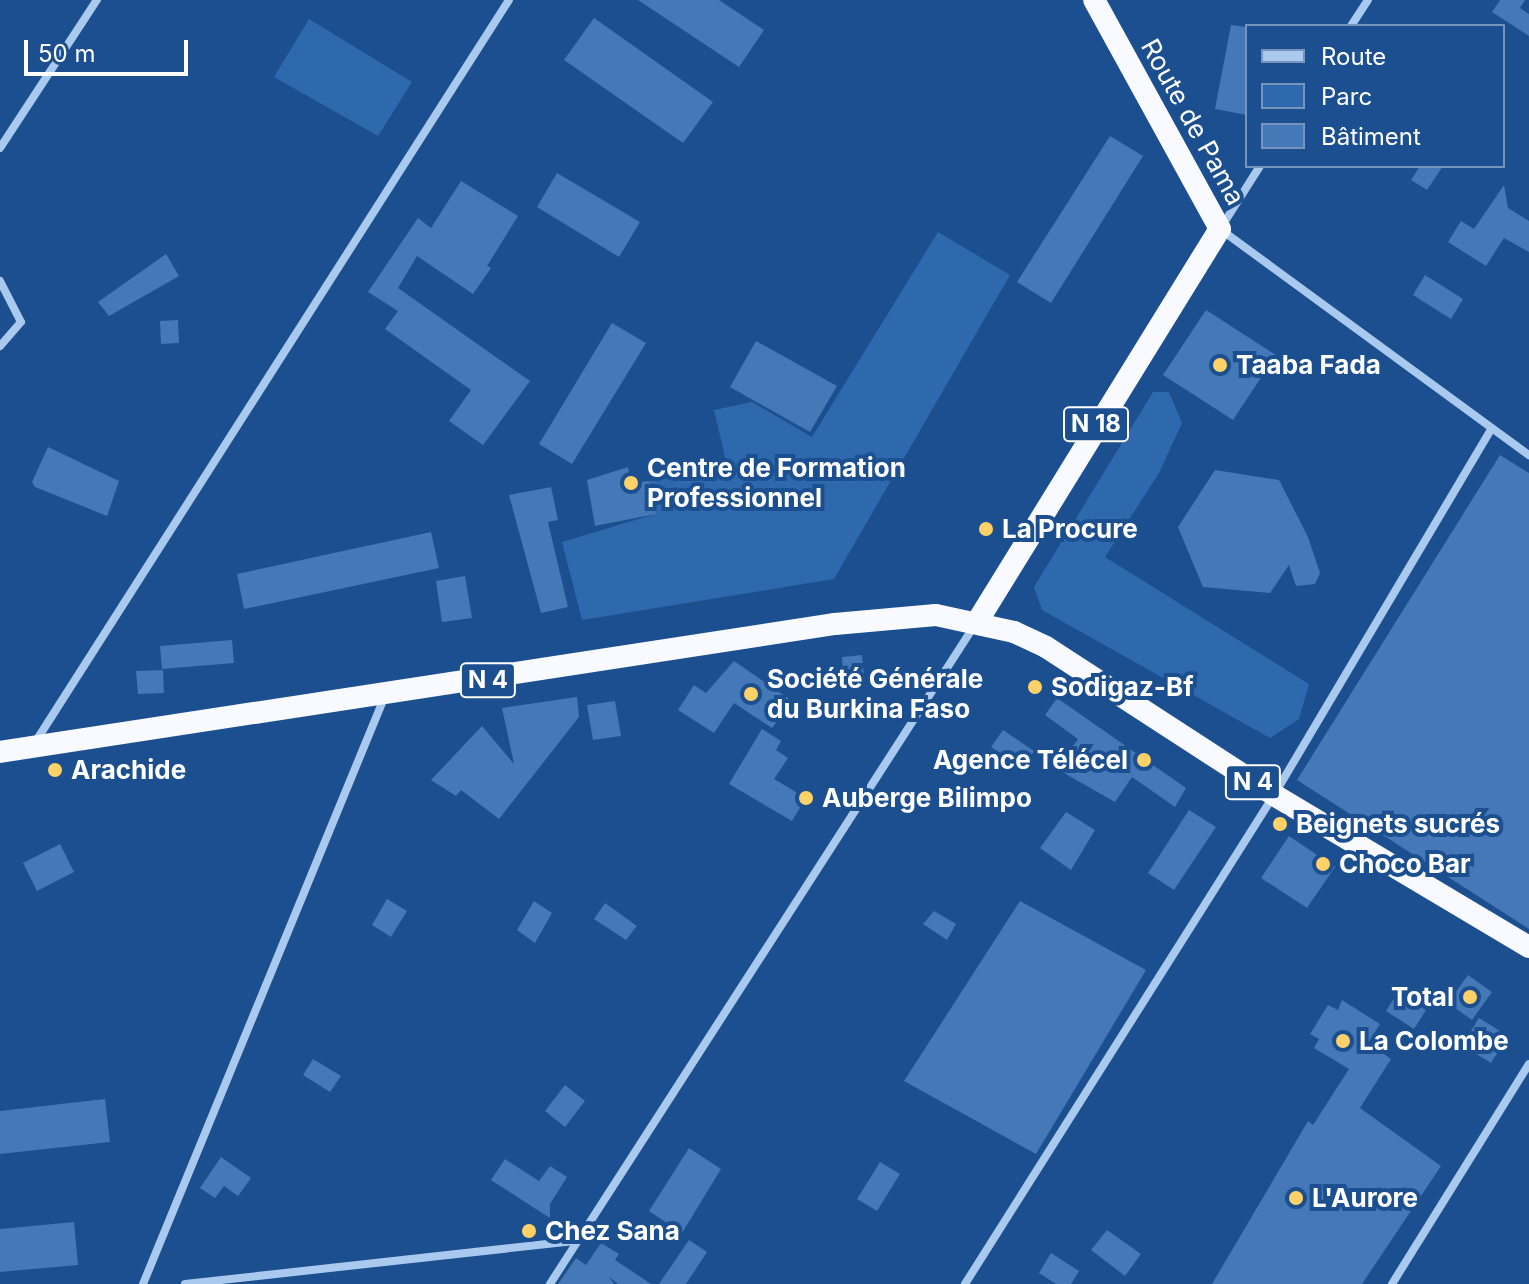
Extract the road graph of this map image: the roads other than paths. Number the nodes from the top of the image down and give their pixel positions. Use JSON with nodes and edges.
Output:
{"nodes":[{"id":1,"x":97,"y":0,"type":"edge"},
{"id":2,"x":509,"y":0,"type":"edge"},
{"id":3,"x":1094,"y":0,"type":"edge"},
{"id":4,"x":1368,"y":0,"type":"edge"},
{"id":5,"x":1352,"y":24,"type":"edge"},
{"id":6,"x":0,"y":148,"type":"edge"},
{"id":7,"x":1259,"y":168,"type":"edge"},
{"id":8,"x":1220,"y":229,"type":"junction"},
{"id":9,"x":0,"y":281,"type":"edge"},
{"id":10,"x":0,"y":346,"type":"edge"},
{"id":11,"x":1491,"y":430,"type":"junction"},
{"id":12,"x":1529,"y":455,"type":"edge"},
{"id":13,"x":977,"y":622,"type":"junction"},
{"id":14,"x":384,"y":697,"type":"junction"},
{"id":15,"x":32,"y":747,"type":"junction"},
{"id":16,"x":0,"y":752,"type":"edge"},
{"id":17,"x":1274,"y":795,"type":"junction"},
{"id":18,"x":1529,"y":947,"type":"edge"},
{"id":19,"x":1529,"y":1064,"type":"edge"},
{"id":20,"x":577,"y":1241,"type":"junction"},
{"id":21,"x":143,"y":1284,"type":"edge"},
{"id":22,"x":185,"y":1284,"type":"edge"},
{"id":23,"x":550,"y":1284,"type":"edge"},
{"id":24,"x":965,"y":1284,"type":"edge"},
{"id":25,"x":1392,"y":1284,"type":"edge"}],
"edges":[{"from":1,"to":6,"type":"street"},
{"from":2,"to":15,"type":"street"},
{"from":3,"to":8,"type":"highway","name":"Route de Pama"},
{"from":4,"to":5,"type":"street"},
{"from":7,"to":8,"type":"street"},
{"from":8,"to":11,"type":"street"},
{"from":8,"to":13,"type":"highway","number":"N 18"},
{"from":9,"to":10,"type":"street"},
{"from":11,"to":12,"type":"street"},
{"from":11,"to":17,"type":"street"},
{"from":13,"to":14,"type":"highway","number":"N 4"},
{"from":13,"to":17,"type":"highway","number":"N 4"},
{"from":13,"to":20,"type":"street"},
{"from":14,"to":15,"type":"highway","number":"N 4"},
{"from":14,"to":21,"type":"street"},
{"from":15,"to":16,"type":"highway","number":"N 4"},
{"from":17,"to":18,"type":"highway","number":"N 4"},
{"from":17,"to":24,"type":"street"},
{"from":19,"to":25,"type":"street"},
{"from":20,"to":22,"type":"street"},
{"from":20,"to":23,"type":"street"}]}
